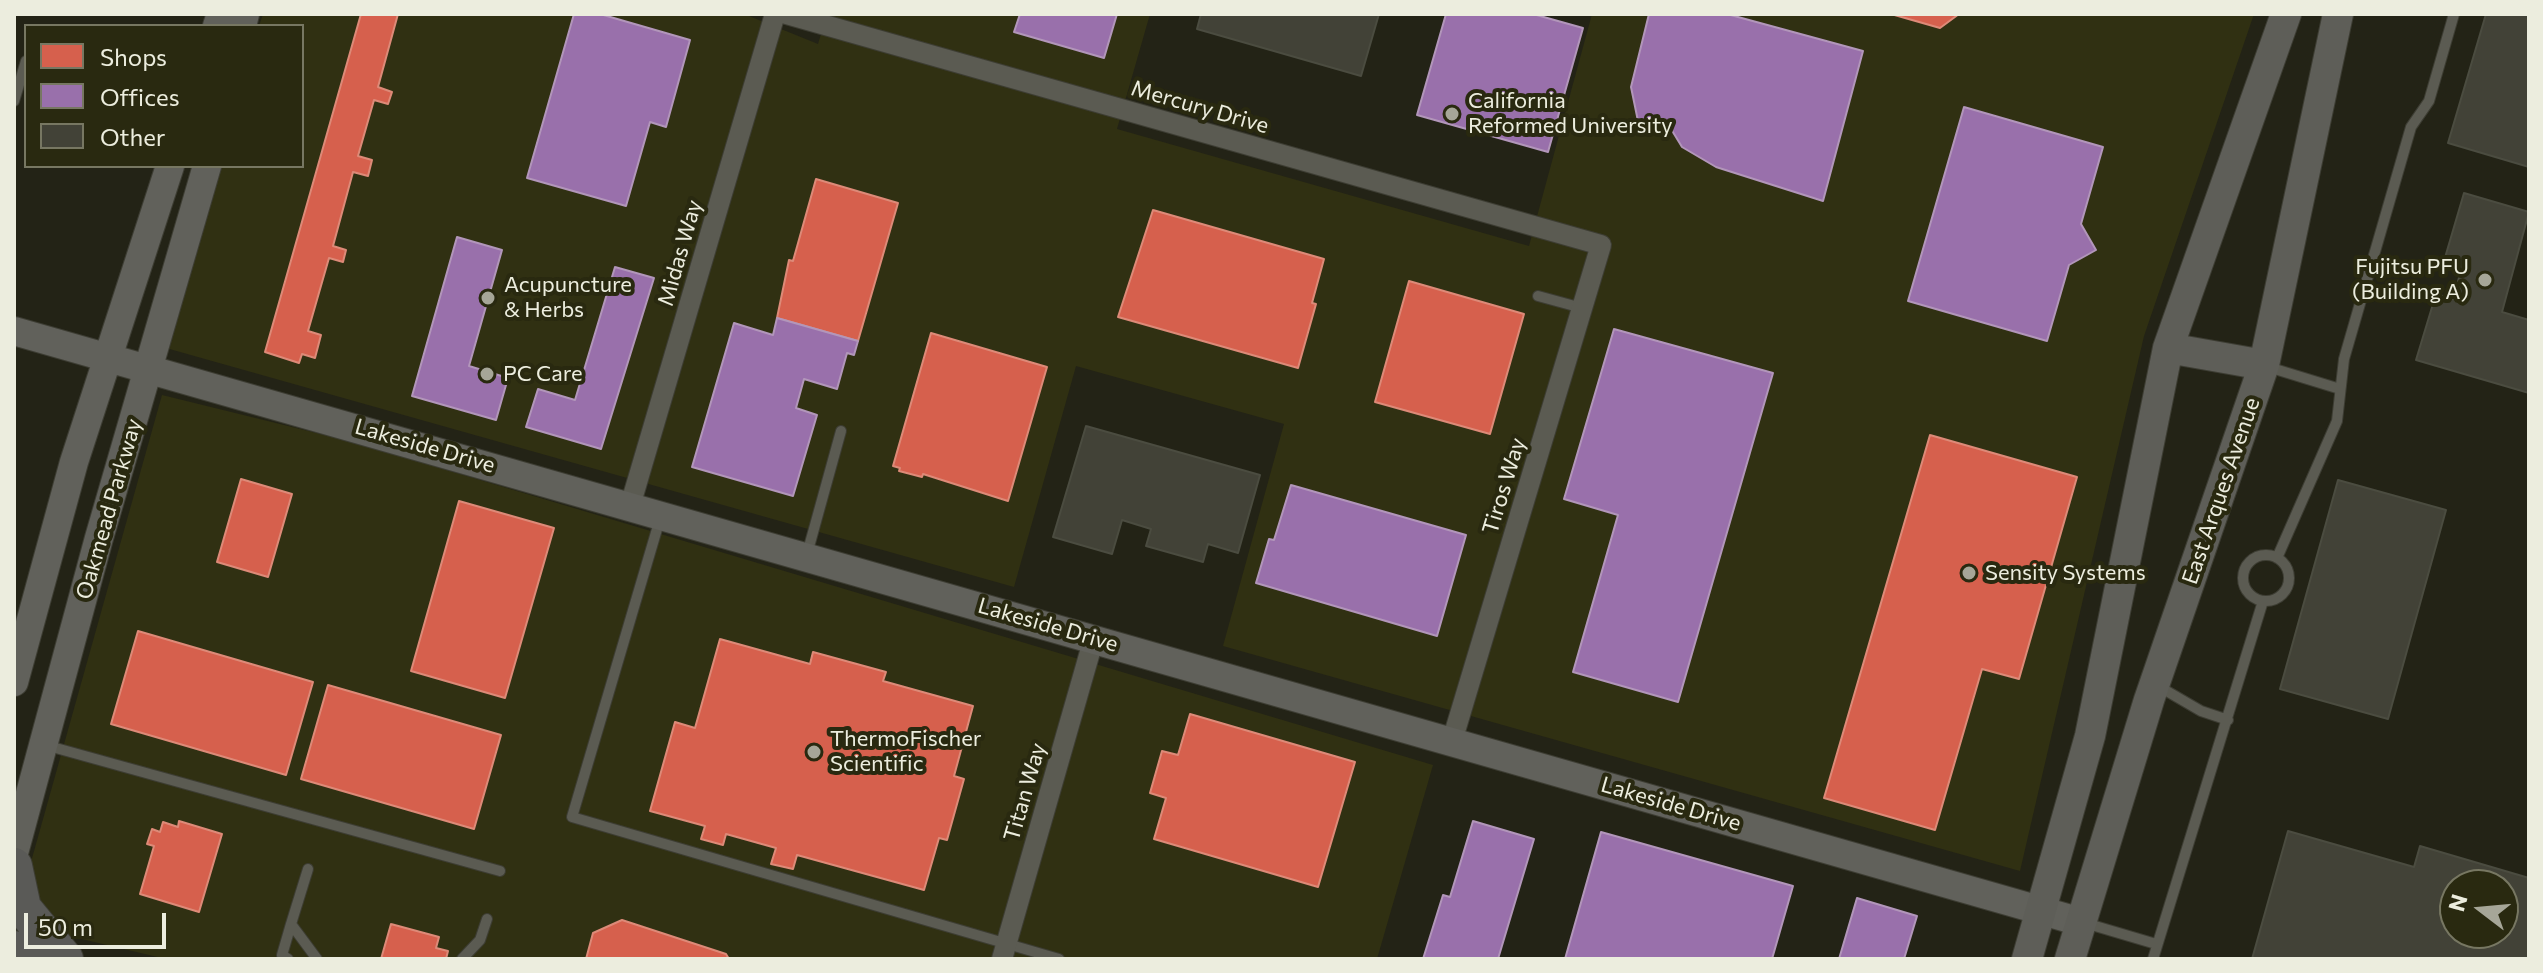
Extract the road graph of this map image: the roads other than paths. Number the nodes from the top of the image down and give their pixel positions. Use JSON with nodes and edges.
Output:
{"nodes":[{"id":1,"x":775,"y":14,"type":"edge"},
{"id":2,"x":786,"y":14,"type":"edge"},
{"id":3,"x":2286,"y":14,"type":"edge"},
{"id":4,"x":2338,"y":14,"type":"edge"},
{"id":5,"x":2454,"y":14,"type":"edge"},
{"id":6,"x":24,"y":68,"type":"edge"},
{"id":7,"x":14,"y":101,"type":"edge"},
{"id":8,"x":169,"y":168,"type":"edge"},
{"id":9,"x":206,"y":168,"type":"edge"},
{"id":10,"x":1601,"y":245,"type":"joint"},
{"id":11,"x":1538,"y":296,"type":"dead end"},
{"id":12,"x":1582,"y":308,"type":"junction"},
{"id":13,"x":14,"y":331,"type":"edge"},
{"id":14,"x":2168,"y":348,"type":"junction"},
{"id":15,"x":106,"y":357,"type":"junction"},
{"id":16,"x":2264,"y":365,"type":"junction"},
{"id":17,"x":149,"y":369,"type":"junction"},
{"id":18,"x":2340,"y":389,"type":"junction"},
{"id":19,"x":841,"y":431,"type":"dead end"},
{"id":20,"x":630,"y":506,"type":"junction"},
{"id":21,"x":661,"y":514,"type":"junction"},
{"id":22,"x":806,"y":556,"type":"junction"},
{"id":23,"x":2277,"y":558,"type":"junction"},
{"id":24,"x":2263,"y":601,"type":"junction"},
{"id":25,"x":1094,"y":638,"type":"junction"},
{"id":26,"x":14,"y":682,"type":"edge"},
{"id":27,"x":2154,"y":685,"type":"junction"},
{"id":28,"x":2228,"y":720,"type":"junction"},
{"id":29,"x":1452,"y":741,"type":"junction"},
{"id":30,"x":45,"y":745,"type":"junction"},
{"id":31,"x":14,"y":853,"type":"edge"},
{"id":32,"x":14,"y":866,"type":"edge"},
{"id":33,"x":308,"y":869,"type":"dead end"},
{"id":34,"x":500,"y":871,"type":"dead end"},
{"id":35,"x":2042,"y":911,"type":"junction"},
{"id":36,"x":487,"y":919,"type":"dead end"},
{"id":37,"x":2081,"y":922,"type":"junction"},
{"id":38,"x":291,"y":924,"type":"junction"},
{"id":39,"x":2156,"y":944,"type":"junction"},
{"id":40,"x":14,"y":949,"type":"edge"},
{"id":41,"x":1004,"y":951,"type":"edge"},
{"id":42,"x":48,"y":959,"type":"edge"},
{"id":43,"x":65,"y":959,"type":"edge"},
{"id":44,"x":288,"y":959,"type":"edge"},
{"id":45,"x":317,"y":959,"type":"edge"},
{"id":46,"x":462,"y":959,"type":"edge"},
{"id":47,"x":1059,"y":959,"type":"edge"},
{"id":48,"x":2027,"y":959,"type":"edge"},
{"id":49,"x":2070,"y":959,"type":"edge"},
{"id":50,"x":2153,"y":959,"type":"edge"}],
"edges":[{"from":1,"to":20,"type":"street","name":"Midas Way"},
{"from":2,"to":10,"type":"street","name":"Mercury Drive"},
{"from":3,"to":14,"type":"main road"},
{"from":4,"to":16,"type":"main road","name":"East Arques Avenue"},
{"from":5,"to":18,"type":"lane"},
{"from":6,"to":7,"type":"lane"},
{"from":8,"to":15,"type":"street","name":"Oakmead Parkway"},
{"from":9,"to":17,"type":"street","name":"Oakmead Parkway"},
{"from":10,"to":12,"type":"street","name":"Tiros Way"},
{"from":11,"to":12,"type":"lane"},
{"from":12,"to":29,"type":"street","name":"Tiros Way"},
{"from":13,"to":15,"type":"street","name":"Lakeside Drive"},
{"from":14,"to":16,"type":"main road"},
{"from":14,"to":35,"type":"main road"},
{"from":15,"to":17,"type":"street","name":"Lakeside Drive"},
{"from":15,"to":26,"type":"street","name":"Oakmead Parkway"},
{"from":16,"to":18,"type":"lane"},
{"from":16,"to":27,"type":"main road","name":"East Arques Avenue"},
{"from":17,"to":20,"type":"street","name":"Lakeside Drive"},
{"from":17,"to":30,"type":"street","name":"Oakmead Parkway"},
{"from":18,"to":23,"type":"lane"},
{"from":19,"to":22,"type":"lane"},
{"from":20,"to":21,"type":"street","name":"Lakeside Drive"},
{"from":21,"to":22,"type":"street","name":"Lakeside Drive"},
{"from":21,"to":41,"type":"lane"},
{"from":22,"to":25,"type":"street","name":"Lakeside Drive"},
{"from":23,"to":24,"type":"lane"},
{"from":23,"to":24,"type":"lane"},
{"from":24,"to":28,"type":"lane"},
{"from":25,"to":29,"type":"street","name":"Lakeside Drive"},
{"from":25,"to":41,"type":"street","name":"Titan Way"},
{"from":27,"to":28,"type":"lane"},
{"from":27,"to":37,"type":"main road","name":"East Arques Avenue"},
{"from":28,"to":39,"type":"lane"},
{"from":29,"to":35,"type":"street","name":"Lakeside Drive"},
{"from":30,"to":31,"type":"street","name":"Oakmead Parkway"},
{"from":30,"to":34,"type":"lane"},
{"from":32,"to":43,"type":"highway"},
{"from":33,"to":38,"type":"lane"},
{"from":35,"to":37,"type":"street","name":"Lakeside Drive"},
{"from":35,"to":48,"type":"main road"},
{"from":36,"to":46,"type":"lane"},
{"from":37,"to":39,"type":"lane"},
{"from":37,"to":49,"type":"main road","name":"East Arques Avenue"},
{"from":38,"to":44,"type":"lane"},
{"from":38,"to":45,"type":"lane"},
{"from":39,"to":50,"type":"lane"},
{"from":40,"to":42,"type":"highway"},
{"from":41,"to":47,"type":"lane"}]}
